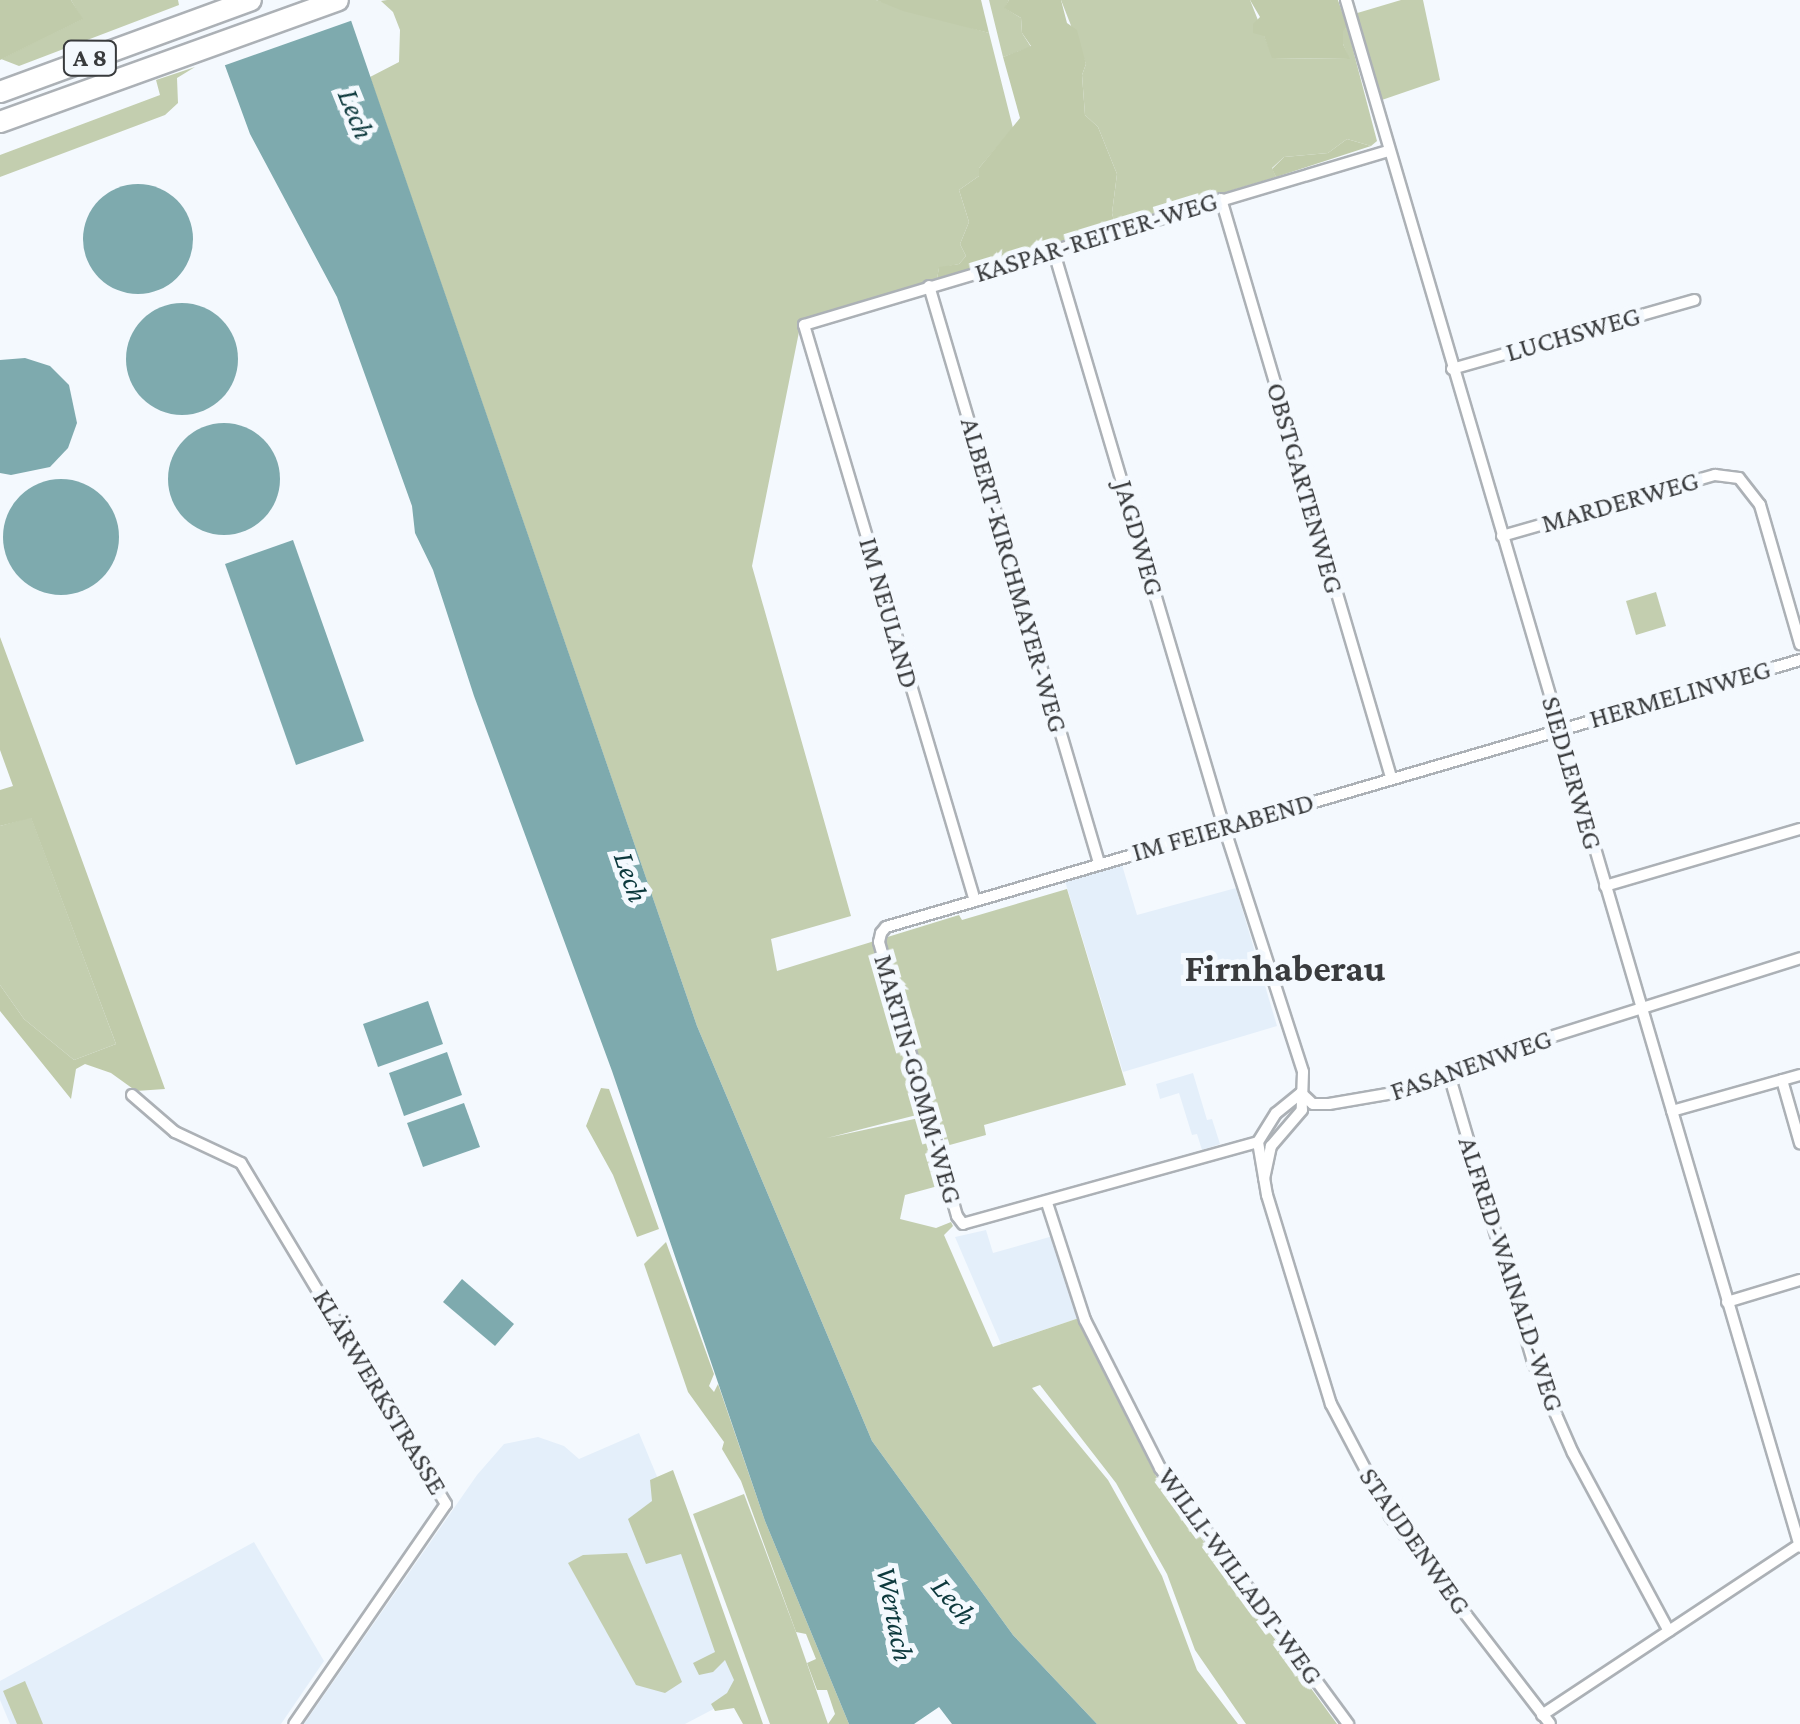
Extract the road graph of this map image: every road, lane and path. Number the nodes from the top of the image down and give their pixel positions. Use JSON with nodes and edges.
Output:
{"nodes":[{"id":1,"x":250,"y":0,"type":"edge"},
{"id":2,"x":338,"y":0,"type":"edge"},
{"id":3,"x":1346,"y":0,"type":"edge"},
{"id":4,"x":0,"y":92,"type":"edge"},
{"id":5,"x":0,"y":122,"type":"edge"},
{"id":6,"x":1388,"y":151,"type":"junction"},
{"id":7,"x":1221,"y":199,"type":"junction"},
{"id":8,"x":1054,"y":249,"type":"junction"},
{"id":9,"x":929,"y":286,"type":"junction"},
{"id":10,"x":1694,"y":300,"type":"dead end"},
{"id":11,"x":804,"y":325,"type":"joint"},
{"id":12,"x":1452,"y":369,"type":"junction"},
{"id":13,"x":1502,"y":536,"type":"junction"},
{"id":14,"x":1800,"y":644,"type":"edge"},
{"id":15,"x":1800,"y":660,"type":"edge"},
{"id":16,"x":1560,"y":728,"type":"junction"},
{"id":17,"x":1391,"y":777,"type":"junction"},
{"id":18,"x":1224,"y":828,"type":"junction"},
{"id":19,"x":1800,"y":828,"type":"edge"},
{"id":20,"x":1099,"y":864,"type":"junction"},
{"id":21,"x":1605,"y":886,"type":"junction"},
{"id":22,"x":975,"y":901,"type":"junction"},
{"id":23,"x":886,"y":926,"type":"joint"},
{"id":24,"x":1800,"y":958,"type":"edge"},
{"id":25,"x":1643,"y":1009,"type":"junction"},
{"id":26,"x":1448,"y":1071,"type":"junction"},
{"id":27,"x":1800,"y":1075,"type":"edge"},
{"id":28,"x":1782,"y":1080,"type":"junction"},
{"id":29,"x":1300,"y":1092,"type":"junction"},
{"id":30,"x":132,"y":1095,"type":"dead end"},
{"id":31,"x":1672,"y":1111,"type":"junction"},
{"id":32,"x":1258,"y":1142,"type":"junction"},
{"id":33,"x":1800,"y":1143,"type":"edge"},
{"id":34,"x":1264,"y":1178,"type":"junction"},
{"id":35,"x":1047,"y":1204,"type":"junction"},
{"id":36,"x":1800,"y":1280,"type":"edge"},
{"id":37,"x":1727,"y":1302,"type":"junction"},
{"id":38,"x":1800,"y":1545,"type":"edge"},
{"id":39,"x":1670,"y":1631,"type":"junction"},
{"id":40,"x":1546,"y":1720,"type":"edge"},
{"id":41,"x":294,"y":1724,"type":"edge"},
{"id":42,"x":1348,"y":1724,"type":"edge"}],
"edges":[{"from":1,"to":4,"type":"highway","number":"A 8"},
{"from":2,"to":5,"type":"highway","number":"A 8"},
{"from":3,"to":6,"type":"street","name":"SIEDLERWEG"},
{"from":6,"to":7,"type":"street","name":"KASPAR-REITER-WEG"},
{"from":6,"to":12,"type":"street","name":"SIEDLERWEG"},
{"from":7,"to":8,"type":"street","name":"KASPAR-REITER-WEG"},
{"from":7,"to":17,"type":"street","name":"OBSTGARTENWEG"},
{"from":8,"to":9,"type":"street","name":"KASPAR-REITER-WEG"},
{"from":8,"to":18,"type":"street","name":"JAGDWEG"},
{"from":9,"to":11,"type":"street","name":"KASPAR-REITER-WEG"},
{"from":9,"to":20,"type":"street","name":"ALBERT-KIRCHMAYER-WEG"},
{"from":10,"to":12,"type":"street","name":"LUCHSWEG"},
{"from":11,"to":22,"type":"street","name":"IM NEULAND"},
{"from":12,"to":13,"type":"street","name":"SIEDLERWEG"},
{"from":13,"to":14,"type":"street","name":"MARDERWEG"},
{"from":13,"to":16,"type":"street","name":"SIEDLERWEG"},
{"from":15,"to":16,"type":"street","name":"HERMELINWEG"},
{"from":16,"to":17,"type":"street","name":"IM FEIERABEND"},
{"from":16,"to":21,"type":"street","name":"SIEDLERWEG"},
{"from":17,"to":18,"type":"street","name":"IM FEIERABEND"},
{"from":18,"to":20,"type":"street","name":"IM FEIERABEND"},
{"from":18,"to":29,"type":"street","name":"JAGDWEG"},
{"from":19,"to":21,"type":"street"},
{"from":20,"to":22,"type":"street","name":"IM FEIERABEND"},
{"from":21,"to":25,"type":"street","name":"SIEDLERWEG"},
{"from":22,"to":23,"type":"street","name":"IM FEIERABEND"},
{"from":23,"to":35,"type":"street","name":"MARTIN-GOMM-WEG"},
{"from":24,"to":25,"type":"street","name":"FASANENWEG"},
{"from":25,"to":26,"type":"street","name":"FASANENWEG"},
{"from":25,"to":31,"type":"street","name":"SIEDLERWEG"},
{"from":26,"to":29,"type":"street","name":"FASANENWEG"},
{"from":26,"to":39,"type":"street","name":"ALFRED-WAINALD-WEG"},
{"from":27,"to":28,"type":"street"},
{"from":28,"to":31,"type":"street"},
{"from":28,"to":33,"type":"street"},
{"from":29,"to":32,"type":"street"},
{"from":29,"to":34,"type":"street"},
{"from":30,"to":41,"type":"street","name":"KLÄRWERKSTRASSE"},
{"from":31,"to":37,"type":"street","name":"SIEDLERWEG"},
{"from":32,"to":34,"type":"street"},
{"from":32,"to":35,"type":"street","name":"MARTIN-GOMM-WEG"},
{"from":34,"to":40,"type":"street","name":"STAUDENWEG"},
{"from":35,"to":42,"type":"street","name":"WILLI-WILLADT-WEG"},
{"from":36,"to":37,"type":"street"},
{"from":37,"to":38,"type":"street","name":"SIEDLERWEG"},
{"from":38,"to":39,"type":"street"},
{"from":39,"to":40,"type":"street"}]}
